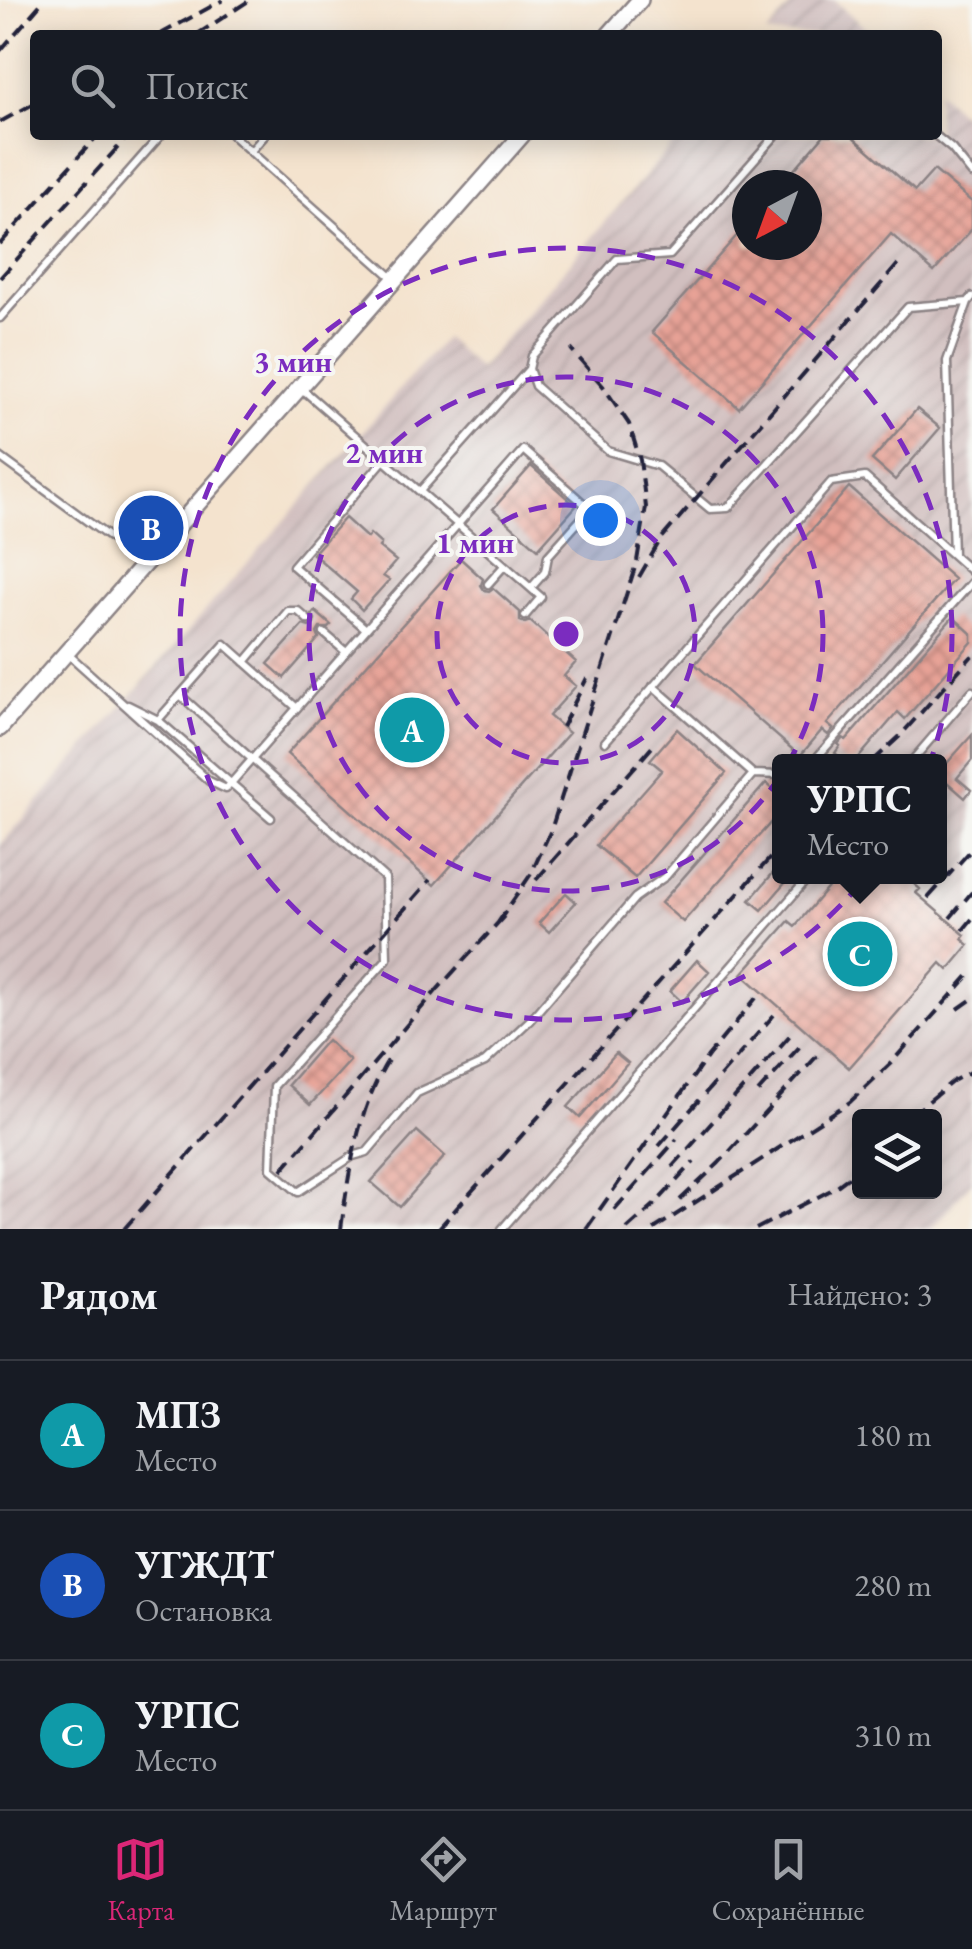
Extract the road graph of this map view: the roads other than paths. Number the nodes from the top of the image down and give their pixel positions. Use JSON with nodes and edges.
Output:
{"nodes":[{"id":1,"x":640,"y":0,"type":"edge"},
{"id":2,"x":613,"y":30,"type":"edge"},
{"id":3,"x":157,"y":140,"type":"edge"},
{"id":4,"x":237,"y":140,"type":"edge"},
{"id":5,"x":261,"y":140,"type":"edge"},
{"id":6,"x":518,"y":140,"type":"edge"},
{"id":7,"x":772,"y":140,"type":"edge"},
{"id":8,"x":942,"y":140,"type":"edge"},
{"id":9,"x":250,"y":152,"type":"junction"},
{"id":10,"x":972,"y":174,"type":"edge"},
{"id":11,"x":395,"y":280,"type":"junction"},
{"id":12,"x":970,"y":300,"type":"edge"},
{"id":13,"x":0,"y":318,"type":"edge"},
{"id":14,"x":529,"y":369,"type":"junction"},
{"id":15,"x":300,"y":387,"type":"junction"},
{"id":16,"x":0,"y":457,"type":"edge"},
{"id":17,"x":384,"y":460,"type":"junction"},
{"id":18,"x":420,"y":491,"type":"junction"},
{"id":19,"x":458,"y":524,"type":"junction"},
{"id":20,"x":953,"y":554,"type":"junction"},
{"id":21,"x":144,"y":563,"type":"junction"},
{"id":22,"x":504,"y":566,"type":"junction"},
{"id":23,"x":972,"y":572,"type":"edge"},
{"id":24,"x":972,"y":582,"type":"edge"},
{"id":25,"x":488,"y":584,"type":"dead end"},
{"id":26,"x":531,"y":588,"type":"junction"},
{"id":27,"x":525,"y":616,"type":"dead end"},
{"id":28,"x":308,"y":620,"type":"dead end"},
{"id":29,"x":366,"y":629,"type":"junction"},
{"id":30,"x":324,"y":633,"type":"dead end"},
{"id":31,"x":66,"y":652,"type":"junction"},
{"id":32,"x":346,"y":652,"type":"junction"},
{"id":33,"x":245,"y":662,"type":"junction"},
{"id":34,"x":653,"y":686,"type":"junction"},
{"id":35,"x":972,"y":691,"type":"edge"},
{"id":36,"x":180,"y":695,"type":"junction"},
{"id":37,"x":120,"y":701,"type":"junction"},
{"id":38,"x":297,"y":708,"type":"junction"},
{"id":39,"x":158,"y":720,"type":"junction"},
{"id":40,"x":0,"y":728,"type":"edge"},
{"id":41,"x":604,"y":742,"type":"dead end"},
{"id":42,"x":820,"y":754,"type":"edge"},
{"id":43,"x":917,"y":754,"type":"edge"},
{"id":44,"x":252,"y":760,"type":"junction"},
{"id":45,"x":753,"y":774,"type":"junction"},
{"id":46,"x":772,"y":775,"type":"edge"},
{"id":47,"x":232,"y":783,"type":"junction"},
{"id":48,"x":272,"y":818,"type":"dead end"},
{"id":49,"x":803,"y":884,"type":"edge"},
{"id":50,"x":502,"y":1229,"type":"edge"}],
"edges":[{"from":1,"to":2,"type":"street"},
{"from":3,"to":13,"type":"lane"},
{"from":4,"to":9,"type":"lane"},
{"from":5,"to":9,"type":"lane"},
{"from":6,"to":11,"type":"street"},
{"from":7,"to":14,"type":"lane"},
{"from":8,"to":10,"type":"lane"},
{"from":9,"to":11,"type":"lane"},
{"from":11,"to":15,"type":"street"},
{"from":12,"to":14,"type":"lane"},
{"from":12,"to":20,"type":"lane"},
{"from":14,"to":18,"type":"lane"},
{"from":15,"to":17,"type":"lane"},
{"from":15,"to":21,"type":"street"},
{"from":16,"to":21,"type":"lane"},
{"from":17,"to":18,"type":"lane"},
{"from":17,"to":29,"type":"lane"},
{"from":18,"to":19,"type":"lane"},
{"from":19,"to":22,"type":"lane"},
{"from":19,"to":26,"type":"lane"},
{"from":19,"to":29,"type":"lane"},
{"from":20,"to":23,"type":"lane"},
{"from":20,"to":34,"type":"lane"},
{"from":21,"to":31,"type":"street"},
{"from":22,"to":25,"type":"lane"},
{"from":22,"to":26,"type":"lane"},
{"from":24,"to":42,"type":"lane"},
{"from":26,"to":27,"type":"lane"},
{"from":28,"to":33,"type":"lane"},
{"from":29,"to":32,"type":"lane"},
{"from":30,"to":32,"type":"lane"},
{"from":31,"to":37,"type":"lane"},
{"from":31,"to":40,"type":"street"},
{"from":32,"to":38,"type":"lane"},
{"from":33,"to":36,"type":"lane"},
{"from":33,"to":38,"type":"lane"},
{"from":34,"to":41,"type":"lane"},
{"from":34,"to":45,"type":"lane"},
{"from":35,"to":43,"type":"lane"},
{"from":36,"to":39,"type":"lane"},
{"from":36,"to":44,"type":"lane"},
{"from":37,"to":39,"type":"lane"},
{"from":37,"to":47,"type":"lane"},
{"from":38,"to":44,"type":"lane"},
{"from":39,"to":47,"type":"lane"},
{"from":44,"to":45,"type":"lane"},
{"from":44,"to":47,"type":"lane"},
{"from":45,"to":46,"type":"lane"},
{"from":47,"to":48,"type":"lane"},
{"from":49,"to":50,"type":"lane"}]}
